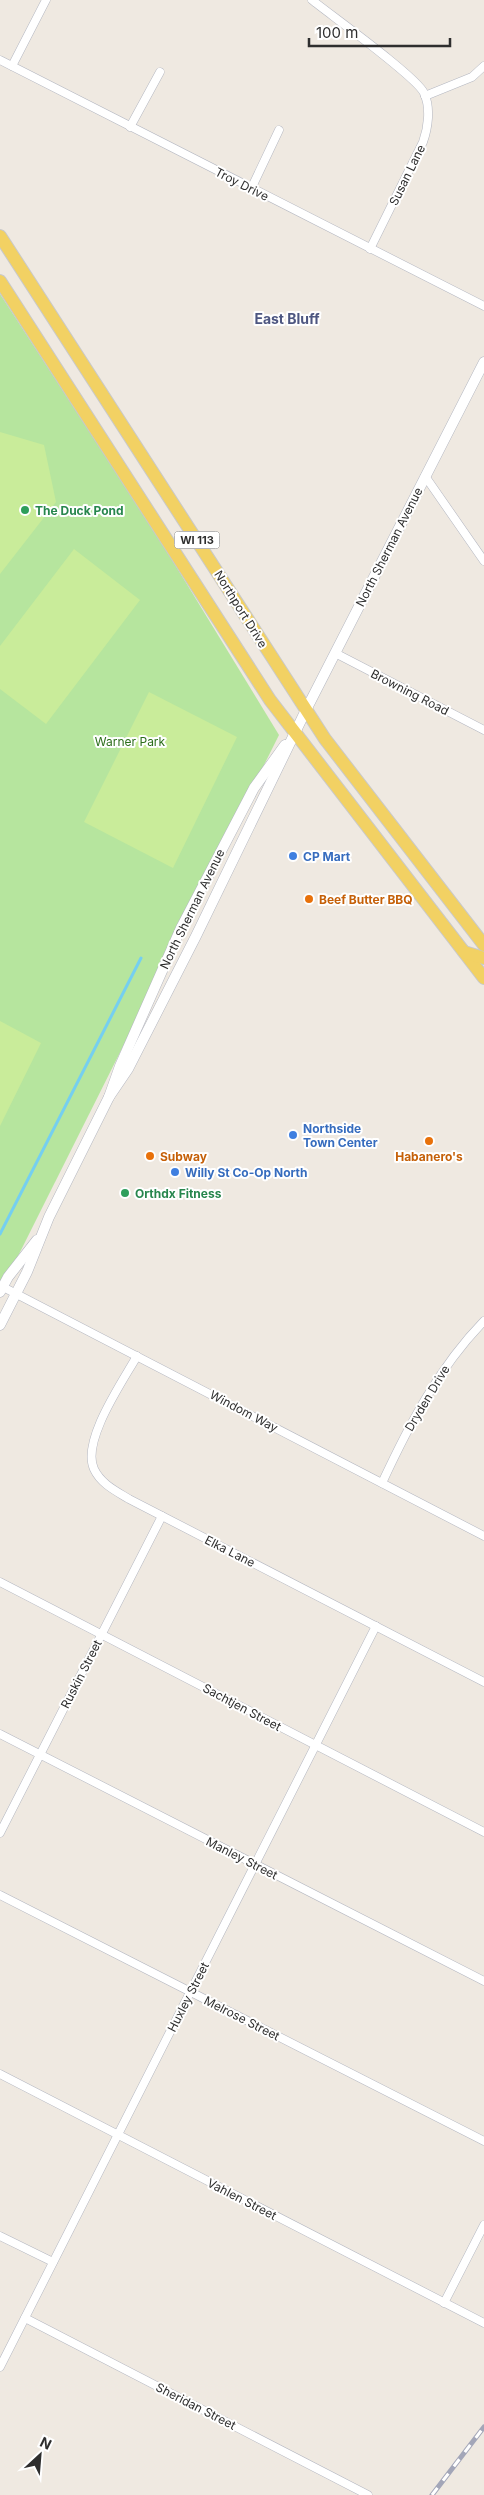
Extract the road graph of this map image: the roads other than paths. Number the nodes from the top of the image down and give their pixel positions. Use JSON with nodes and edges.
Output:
{"nodes":[{"id":1,"x":46,"y":0,"type":"edge"},
{"id":2,"x":312,"y":0,"type":"edge"},
{"id":3,"x":0,"y":60,"type":"edge"},
{"id":4,"x":12,"y":66,"type":"junction"},
{"id":5,"x":484,"y":66,"type":"edge"},
{"id":6,"x":160,"y":72,"type":"dead end"},
{"id":7,"x":425,"y":96,"type":"junction"},
{"id":8,"x":130,"y":127,"type":"junction"},
{"id":9,"x":279,"y":130,"type":"dead end"},
{"id":10,"x":251,"y":189,"type":"junction"},
{"id":11,"x":0,"y":236,"type":"edge"},
{"id":12,"x":370,"y":249,"type":"junction"},
{"id":13,"x":0,"y":281,"type":"edge"},
{"id":14,"x":484,"y":306,"type":"edge"},
{"id":15,"x":484,"y":362,"type":"edge"},
{"id":16,"x":425,"y":476,"type":"junction"},
{"id":17,"x":484,"y":561,"type":"edge"},
{"id":18,"x":335,"y":653,"type":"junction"},
{"id":19,"x":306,"y":710,"type":"junction"},
{"id":20,"x":484,"y":730,"type":"edge"},
{"id":21,"x":295,"y":732,"type":"junction"},
{"id":22,"x":484,"y":945,"type":"edge"},
{"id":23,"x":464,"y":952,"type":"junction"},
{"id":24,"x":484,"y":958,"type":"edge"},
{"id":25,"x":484,"y":978,"type":"edge"},
{"id":26,"x":109,"y":1097,"type":"junction"},
{"id":27,"x":40,"y":1237,"type":"junction"},
{"id":28,"x":2,"y":1289,"type":"edge"},
{"id":29,"x":17,"y":1293,"type":"junction"},
{"id":30,"x":484,"y":1321,"type":"edge"},
{"id":31,"x":0,"y":1325,"type":"edge"},
{"id":32,"x":137,"y":1356,"type":"junction"},
{"id":33,"x":382,"y":1483,"type":"junction"},
{"id":34,"x":162,"y":1516,"type":"junction"},
{"id":35,"x":484,"y":1536,"type":"edge"},
{"id":36,"x":0,"y":1582,"type":"edge"},
{"id":37,"x":376,"y":1626,"type":"junction"},
{"id":38,"x":101,"y":1634,"type":"junction"},
{"id":39,"x":484,"y":1682,"type":"edge"},
{"id":40,"x":0,"y":1734,"type":"edge"},
{"id":41,"x":314,"y":1745,"type":"junction"},
{"id":42,"x":40,"y":1754,"type":"junction"},
{"id":43,"x":484,"y":1832,"type":"edge"},
{"id":44,"x":0,"y":1833,"type":"edge"},
{"id":45,"x":254,"y":1864,"type":"junction"},
{"id":46,"x":0,"y":1895,"type":"edge"},
{"id":47,"x":484,"y":1981,"type":"edge"},
{"id":48,"x":191,"y":1992,"type":"junction"},
{"id":49,"x":0,"y":2074,"type":"edge"},
{"id":50,"x":118,"y":2135,"type":"junction"},
{"id":51,"x":484,"y":2141,"type":"edge"},
{"id":52,"x":484,"y":2226,"type":"edge"},
{"id":53,"x":0,"y":2236,"type":"edge"},
{"id":54,"x":53,"y":2262,"type":"junction"},
{"id":55,"x":444,"y":2303,"type":"junction"},
{"id":56,"x":25,"y":2318,"type":"junction"},
{"id":57,"x":484,"y":2323,"type":"edge"},
{"id":58,"x":0,"y":2367,"type":"edge"},
{"id":59,"x":365,"y":2494,"type":"edge"}],
"edges":[{"from":1,"to":4,"type":"street"},
{"from":2,"to":7,"type":"street"},
{"from":3,"to":4,"type":"street","name":"Troy Drive"},
{"from":4,"to":8,"type":"street","name":"Troy Drive"},
{"from":5,"to":7,"type":"street"},
{"from":6,"to":8,"type":"street"},
{"from":7,"to":12,"type":"street","name":"Susan Lane"},
{"from":8,"to":10,"type":"street","name":"Troy Drive"},
{"from":9,"to":10,"type":"street"},
{"from":10,"to":12,"type":"street","name":"Troy Drive"},
{"from":11,"to":19,"type":"main road","name":"Northport Drive","number":"WI 113"},
{"from":12,"to":14,"type":"street","name":"Troy Drive"},
{"from":13,"to":21,"type":"main road","name":"Northport Drive","number":"WI 113"},
{"from":15,"to":16,"type":"street","name":"North Sherman Avenue"},
{"from":16,"to":17,"type":"street"},
{"from":16,"to":18,"type":"street","name":"North Sherman Avenue"},
{"from":18,"to":19,"type":"street","name":"North Sherman Avenue"},
{"from":18,"to":20,"type":"street","name":"Browning Road"},
{"from":19,"to":21,"type":"street","name":"North Sherman Avenue"},
{"from":19,"to":22,"type":"main road","name":"Northport Drive","number":"WI 113"},
{"from":21,"to":23,"type":"main road","name":"Northport Drive","number":"WI 113"},
{"from":21,"to":26,"type":"street","name":"North Sherman Avenue"},
{"from":21,"to":26,"type":"street","name":"North Sherman Avenue"},
{"from":23,"to":24,"type":"main road"},
{"from":23,"to":25,"type":"main road","name":"Northport Drive","number":"WI 113"},
{"from":26,"to":27,"type":"street","name":"North Sherman Avenue"},
{"from":27,"to":28,"type":"street","name":"North Sherman Avenue"},
{"from":27,"to":29,"type":"street","name":"North Sherman Avenue"},
{"from":28,"to":29,"type":"street","name":"Windom Way"},
{"from":29,"to":31,"type":"street","name":"North Sherman Avenue"},
{"from":29,"to":32,"type":"street","name":"Windom Way"},
{"from":30,"to":33,"type":"street","name":"Dryden Drive"},
{"from":32,"to":33,"type":"street","name":"Windom Way"},
{"from":32,"to":34,"type":"street","name":"Elka Lane"},
{"from":33,"to":35,"type":"street","name":"Windom Way"},
{"from":34,"to":37,"type":"street","name":"Elka Lane"},
{"from":34,"to":38,"type":"street","name":"Ruskin Street"},
{"from":36,"to":38,"type":"street","name":"Sachtjen Street"},
{"from":37,"to":39,"type":"street","name":"Elka Lane"},
{"from":37,"to":41,"type":"street","name":"Huxley Street"},
{"from":38,"to":41,"type":"street","name":"Sachtjen Street"},
{"from":38,"to":42,"type":"street","name":"Ruskin Street"},
{"from":40,"to":42,"type":"street","name":"Manley Street"},
{"from":41,"to":43,"type":"street","name":"Sachtjen Street"},
{"from":41,"to":45,"type":"street","name":"Huxley Street"},
{"from":42,"to":44,"type":"street","name":"Ruskin Street"},
{"from":42,"to":45,"type":"street","name":"Manley Street"},
{"from":45,"to":47,"type":"street","name":"Manley Street"},
{"from":45,"to":48,"type":"street","name":"Huxley Street"},
{"from":46,"to":48,"type":"street","name":"Melrose Street"},
{"from":48,"to":50,"type":"street","name":"Huxley Street"},
{"from":48,"to":51,"type":"street","name":"Melrose Street"},
{"from":49,"to":50,"type":"street","name":"Vahlen Street"},
{"from":50,"to":54,"type":"street","name":"Huxley Street"},
{"from":50,"to":55,"type":"street","name":"Vahlen Street"},
{"from":52,"to":55,"type":"street"},
{"from":53,"to":54,"type":"street"},
{"from":54,"to":56,"type":"street","name":"Huxley Street"},
{"from":55,"to":57,"type":"street","name":"Vahlen Street"},
{"from":56,"to":58,"type":"street","name":"Huxley Street"},
{"from":56,"to":59,"type":"street","name":"Sheridan Street"}]}
